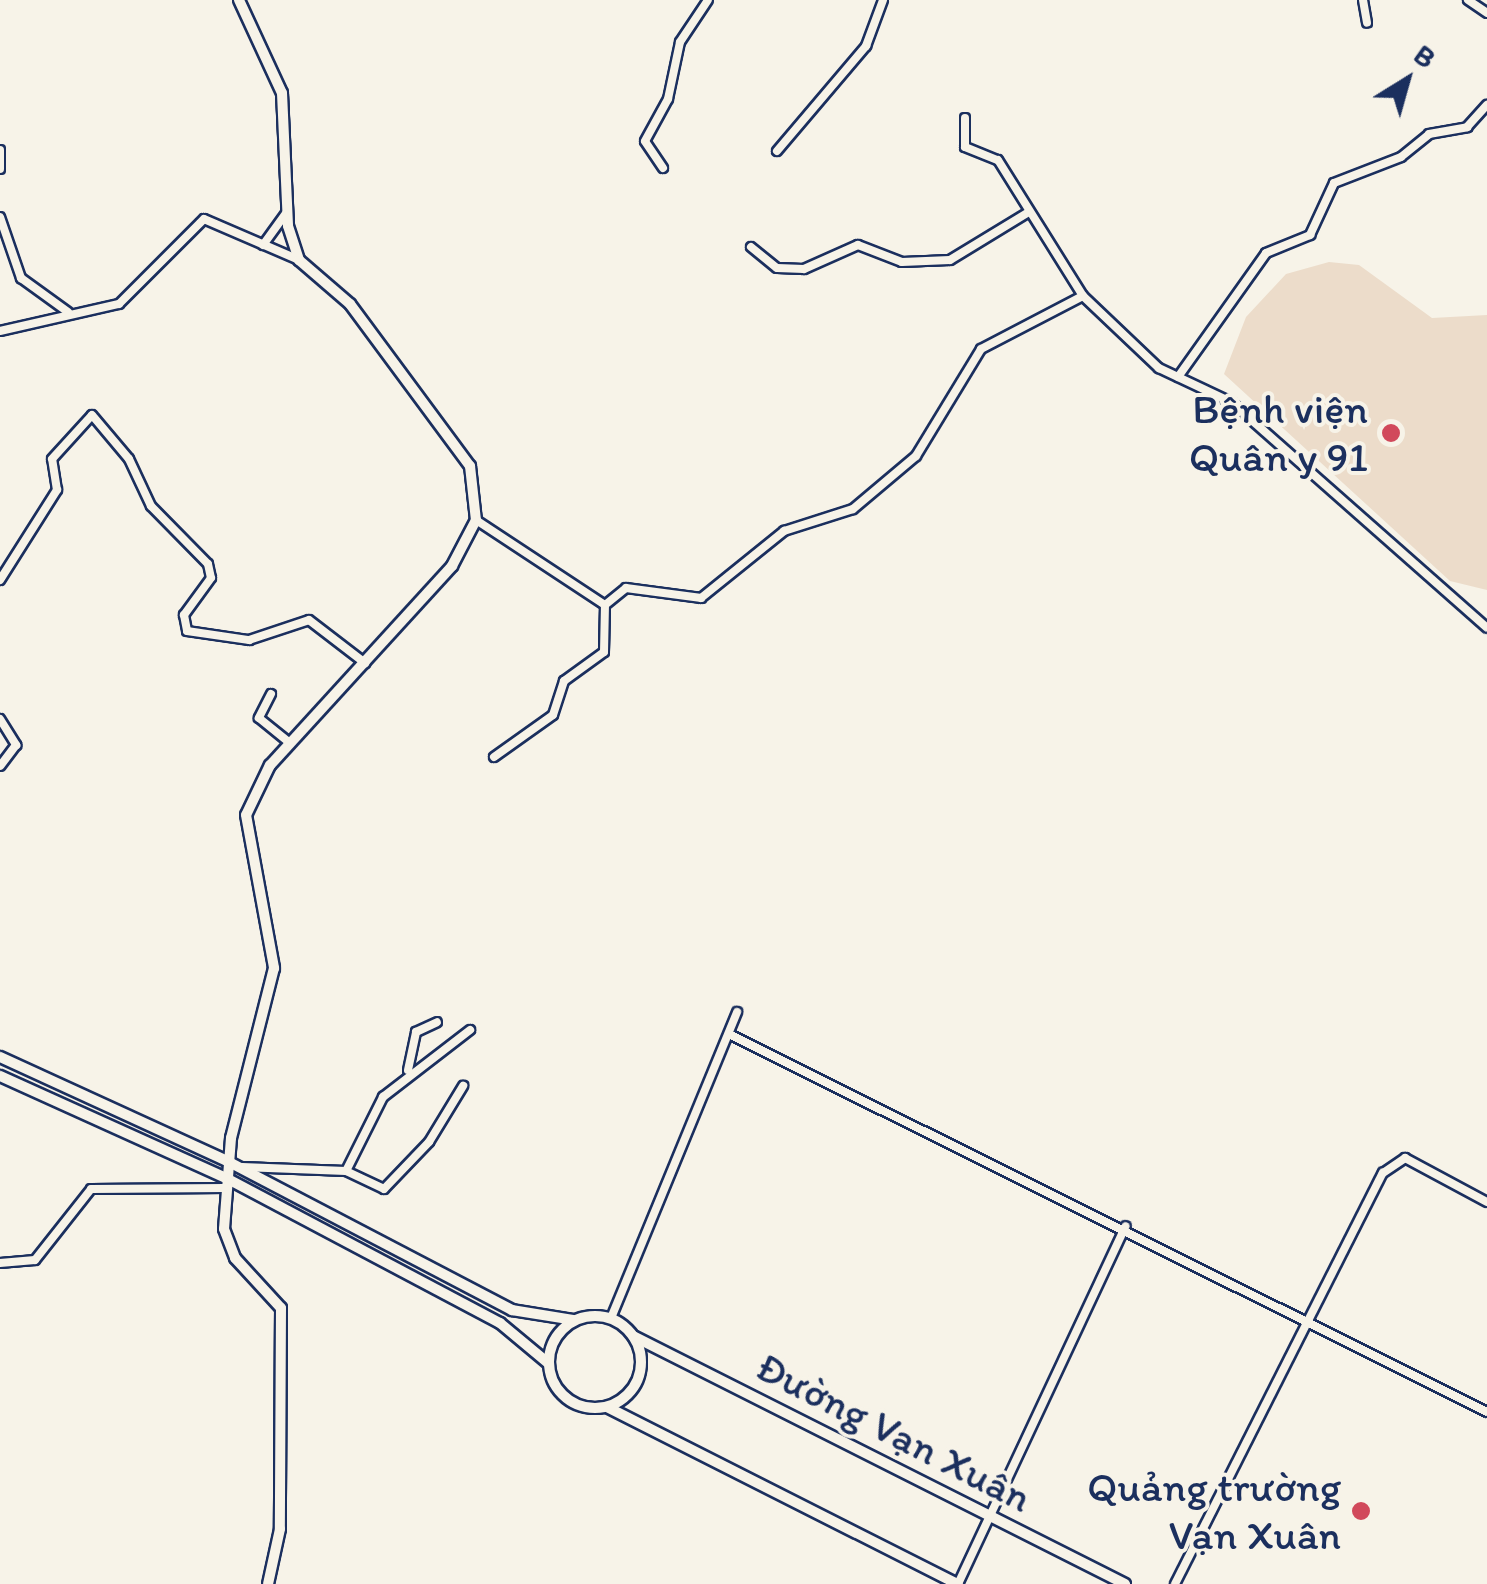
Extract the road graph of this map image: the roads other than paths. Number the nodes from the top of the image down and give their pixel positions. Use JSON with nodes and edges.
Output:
{"nodes":[{"id":1,"x":239,"y":0,"type":"edge"},
{"id":2,"x":708,"y":0,"type":"edge"},
{"id":3,"x":883,"y":0,"type":"edge"},
{"id":4,"x":1363,"y":0,"type":"edge"},
{"id":5,"x":1468,"y":0,"type":"edge"},
{"id":6,"x":1487,"y":13,"type":"edge"},
{"id":7,"x":1367,"y":23,"type":"dead end"},
{"id":8,"x":1487,"y":105,"type":"edge"},
{"id":9,"x":965,"y":118,"type":"dead end"},
{"id":10,"x":0,"y":150,"type":"edge"},
{"id":11,"x":777,"y":151,"type":"dead end"},
{"id":12,"x":663,"y":168,"type":"dead end"},
{"id":13,"x":0,"y":169,"type":"edge"},
{"id":14,"x":286,"y":212,"type":"junction"},
{"id":15,"x":1029,"y":212,"type":"junction"},
{"id":16,"x":0,"y":216,"type":"edge"},
{"id":17,"x":262,"y":245,"type":"junction"},
{"id":18,"x":751,"y":247,"type":"dead end"},
{"id":19,"x":299,"y":260,"type":"junction"},
{"id":20,"x":1083,"y":296,"type":"junction"},
{"id":21,"x":68,"y":312,"type":"junction"},
{"id":22,"x":0,"y":331,"type":"edge"},
{"id":23,"x":1178,"y":377,"type":"junction"},
{"id":24,"x":476,"y":520,"type":"junction"},
{"id":25,"x":0,"y":580,"type":"edge"},
{"id":26,"x":605,"y":605,"type":"junction"},
{"id":27,"x":1487,"y":628,"type":"edge"},
{"id":28,"x":365,"y":662,"type":"junction"},
{"id":29,"x":271,"y":694,"type":"dead end"},
{"id":30,"x":0,"y":719,"type":"edge"},
{"id":31,"x":290,"y":744,"type":"junction"},
{"id":32,"x":494,"y":757,"type":"dead end"},
{"id":33,"x":0,"y":766,"type":"edge"},
{"id":34,"x":738,"y":1012,"type":"dead end"},
{"id":35,"x":437,"y":1022,"type":"dead end"},
{"id":36,"x":470,"y":1030,"type":"dead end"},
{"id":37,"x":729,"y":1034,"type":"junction"},
{"id":38,"x":0,"y":1056,"type":"edge"},
{"id":39,"x":408,"y":1070,"type":"junction"},
{"id":40,"x":0,"y":1076,"type":"edge"},
{"id":41,"x":463,"y":1086,"type":"dead end"},
{"id":42,"x":233,"y":1164,"type":"junction"},
{"id":43,"x":346,"y":1171,"type":"junction"},
{"id":44,"x":225,"y":1183,"type":"junction"},
{"id":45,"x":1487,"y":1202,"type":"edge"},
{"id":46,"x":1126,"y":1226,"type":"junction"},
{"id":47,"x":0,"y":1263,"type":"edge"},
{"id":48,"x":611,"y":1318,"type":"junction"},
{"id":49,"x":574,"y":1320,"type":"junction"},
{"id":50,"x":1310,"y":1322,"type":"junction"},
{"id":51,"x":633,"y":1336,"type":"junction"},
{"id":52,"x":548,"y":1363,"type":"junction"},
{"id":53,"x":607,"y":1406,"type":"junction"},
{"id":54,"x":1487,"y":1412,"type":"edge"},
{"id":55,"x":988,"y":1517,"type":"junction"},
{"id":56,"x":268,"y":1584,"type":"edge"},
{"id":57,"x":958,"y":1584,"type":"edge"},
{"id":58,"x":1126,"y":1584,"type":"edge"},
{"id":59,"x":1175,"y":1584,"type":"edge"}],
"edges":[{"from":1,"to":14,"type":"street"},
{"from":2,"to":12,"type":"street"},
{"from":3,"to":11,"type":"street"},
{"from":4,"to":7,"type":"street"},
{"from":5,"to":6,"type":"street"},
{"from":8,"to":23,"type":"street"},
{"from":9,"to":15,"type":"street"},
{"from":10,"to":13,"type":"street"},
{"from":14,"to":17,"type":"street"},
{"from":14,"to":19,"type":"street"},
{"from":15,"to":18,"type":"street"},
{"from":15,"to":20,"type":"street"},
{"from":16,"to":21,"type":"street"},
{"from":17,"to":19,"type":"street"},
{"from":17,"to":21,"type":"street"},
{"from":19,"to":24,"type":"street"},
{"from":20,"to":23,"type":"street"},
{"from":20,"to":26,"type":"street"},
{"from":21,"to":22,"type":"street"},
{"from":23,"to":27,"type":"street"},
{"from":24,"to":26,"type":"street"},
{"from":24,"to":28,"type":"street"},
{"from":25,"to":28,"type":"street"},
{"from":26,"to":32,"type":"street"},
{"from":28,"to":31,"type":"street"},
{"from":29,"to":31,"type":"street"},
{"from":30,"to":33,"type":"street"},
{"from":31,"to":42,"type":"street"},
{"from":34,"to":37,"type":"street"},
{"from":35,"to":39,"type":"street"},
{"from":36,"to":39,"type":"street"},
{"from":37,"to":46,"type":"street"},
{"from":37,"to":48,"type":"street"},
{"from":38,"to":42,"type":"street"},
{"from":39,"to":43,"type":"street"},
{"from":40,"to":44,"type":"street"},
{"from":41,"to":43,"type":"street"},
{"from":42,"to":43,"type":"street"},
{"from":42,"to":44,"type":"street"},
{"from":42,"to":49,"type":"street"},
{"from":44,"to":47,"type":"street"},
{"from":44,"to":52,"type":"street"},
{"from":44,"to":56,"type":"street"},
{"from":45,"to":50,"type":"street"},
{"from":46,"to":50,"type":"street"},
{"from":46,"to":55,"type":"street"},
{"from":48,"to":49,"type":"street"},
{"from":48,"to":51,"type":"street"},
{"from":49,"to":52,"type":"street"},
{"from":50,"to":54,"type":"street"},
{"from":50,"to":59,"type":"street"},
{"from":51,"to":53,"type":"street"},
{"from":51,"to":55,"type":"street","name":"Đường Vạn Xuân"},
{"from":52,"to":53,"type":"street"},
{"from":53,"to":57,"type":"street"},
{"from":55,"to":57,"type":"street"},
{"from":55,"to":58,"type":"street","name":"Đường Vạn Xuân"}]}
